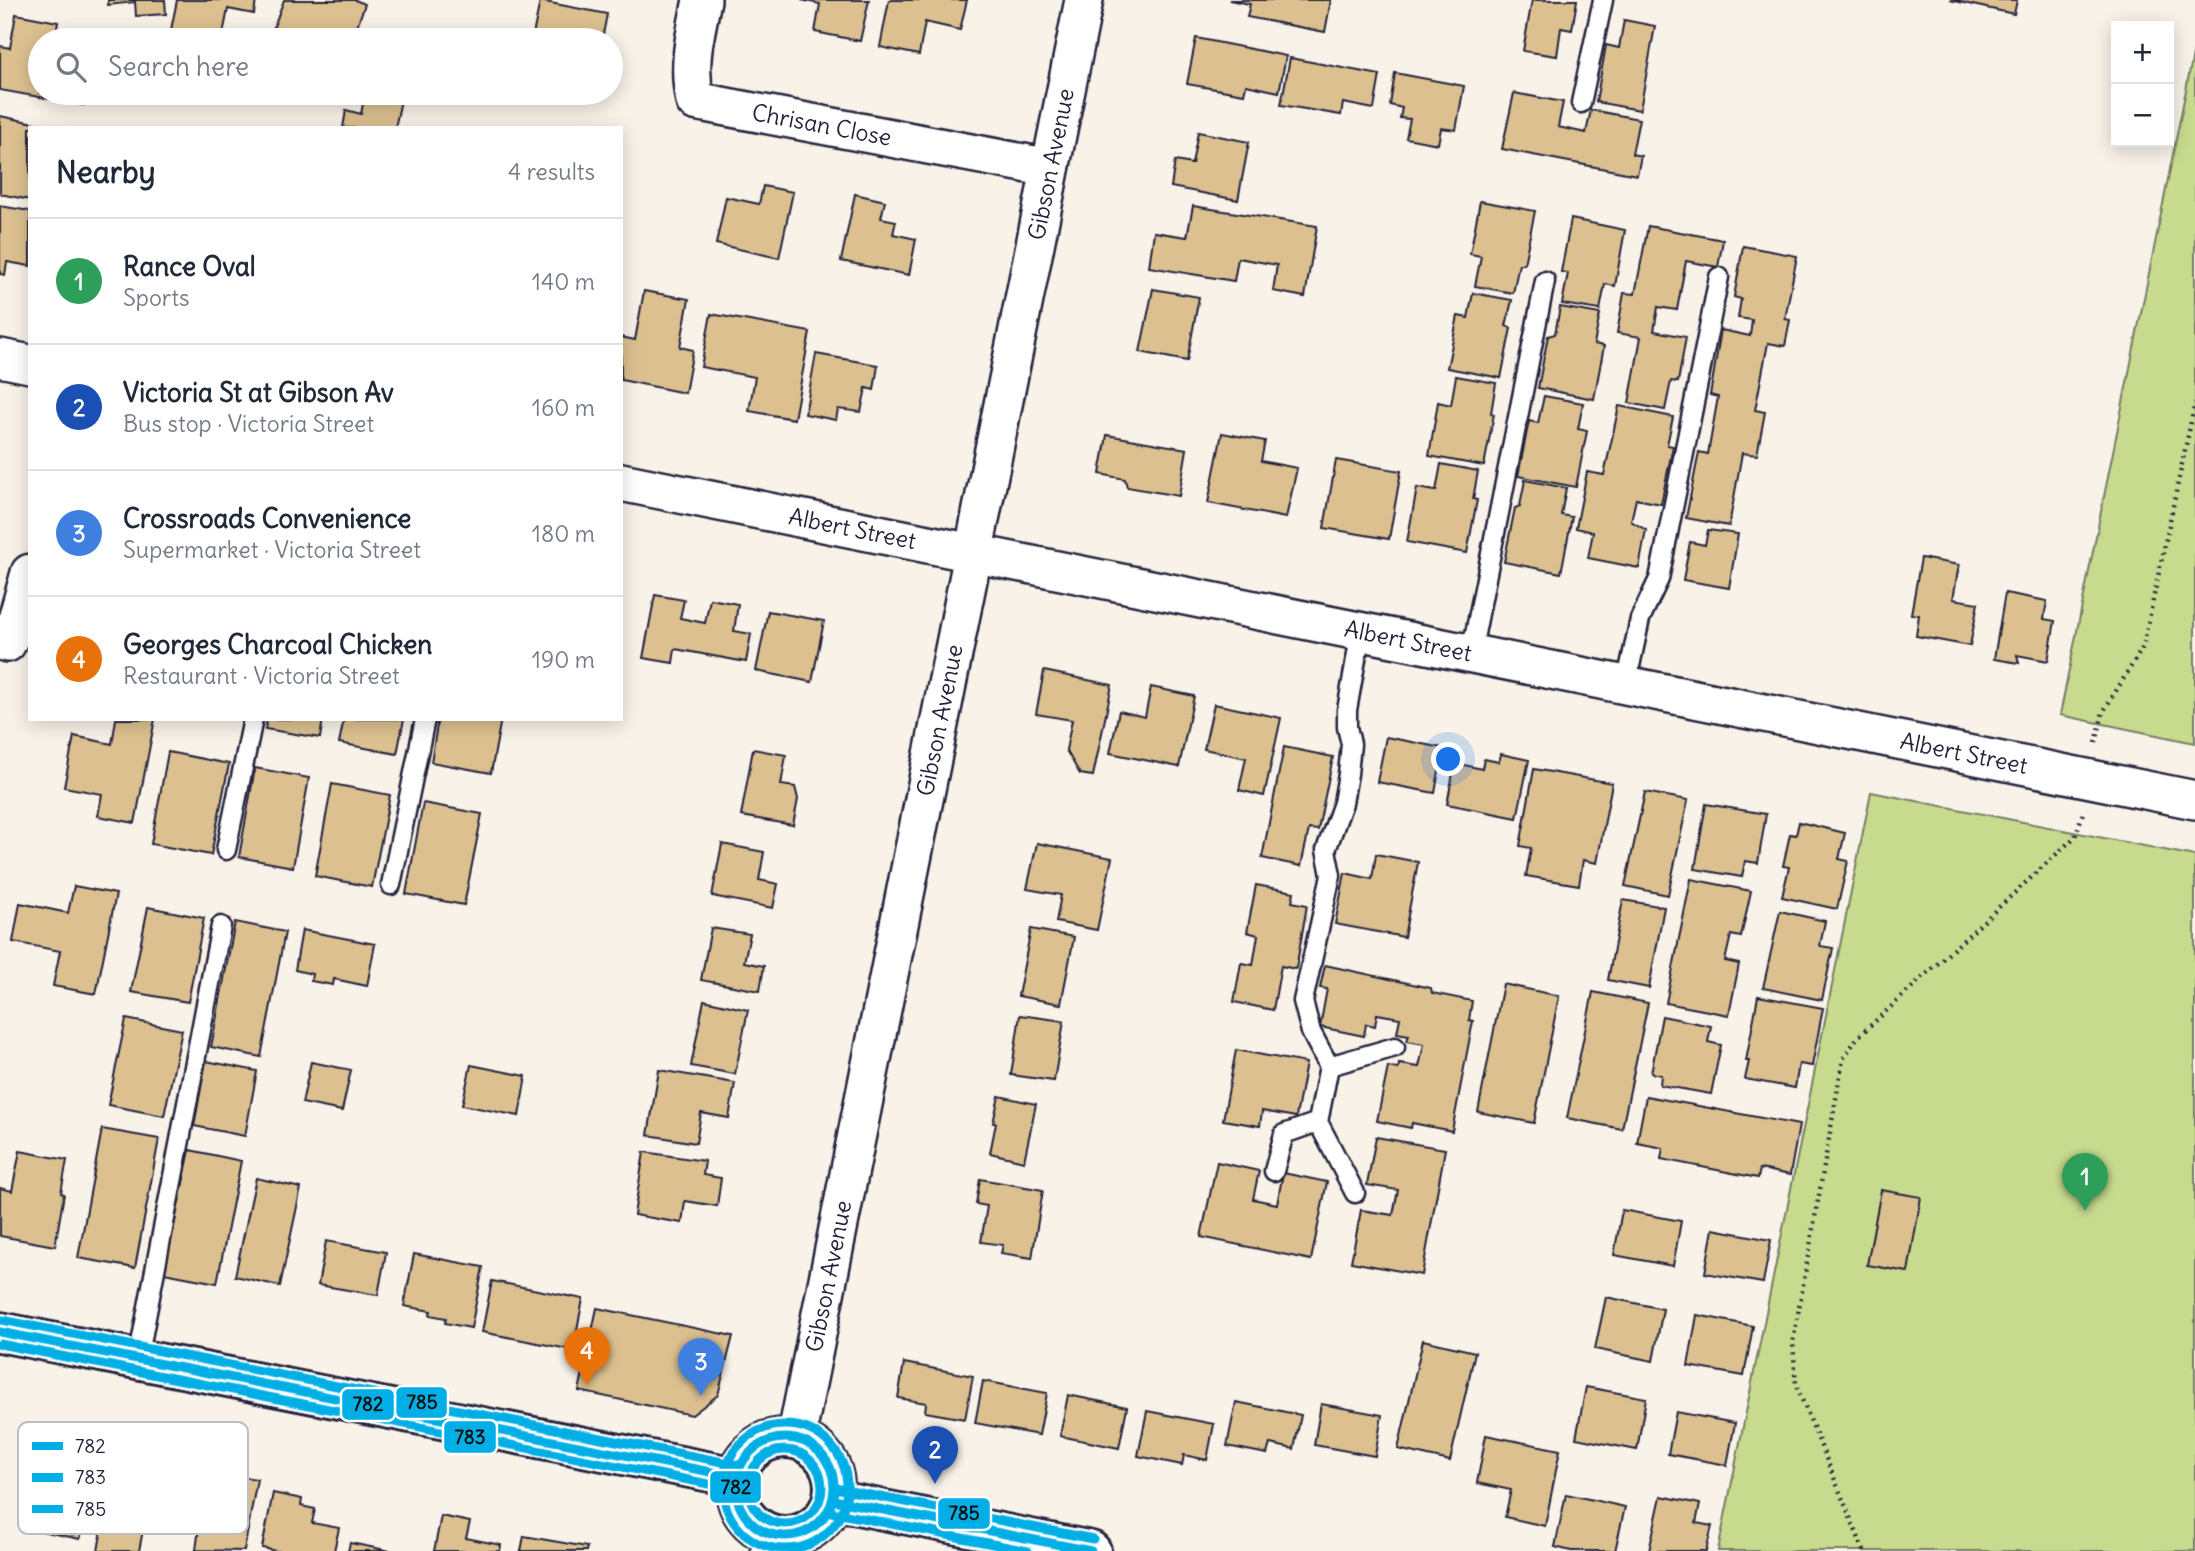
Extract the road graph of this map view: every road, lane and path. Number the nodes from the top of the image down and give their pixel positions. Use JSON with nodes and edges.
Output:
{"nodes":[{"id":1,"x":702,"y":0,"type":"edge"},
{"id":2,"x":1084,"y":0,"type":"edge"},
{"id":3,"x":1603,"y":0,"type":"edge"},
{"id":4,"x":1581,"y":103,"type":"dead end"},
{"id":5,"x":1050,"y":168,"type":"junction"},
{"id":6,"x":1719,"y":277,"type":"dead end"},
{"id":7,"x":1545,"y":281,"type":"dead end"},
{"id":8,"x":0,"y":358,"type":"edge"},
{"id":9,"x":28,"y":364,"type":"edge"},
{"id":10,"x":2195,"y":403,"type":"edge"},
{"id":11,"x":623,"y":482,"type":"edge"},
{"id":12,"x":973,"y":553,"type":"junction"},
{"id":13,"x":28,"y":580,"type":"edge"},
{"id":14,"x":1361,"y":631,"type":"junction"},
{"id":15,"x":8,"y":643,"type":"dead end"},
{"id":16,"x":1471,"y":654,"type":"junction"},
{"id":17,"x":1626,"y":685,"type":"junction"},
{"id":18,"x":253,"y":721,"type":"edge"},
{"id":19,"x":425,"y":721,"type":"edge"},
{"id":20,"x":2089,"y":779,"type":"junction"},
{"id":21,"x":2195,"y":800,"type":"edge"},
{"id":22,"x":226,"y":850,"type":"dead end"},
{"id":23,"x":391,"y":885,"type":"dead end"},
{"id":24,"x":221,"y":926,"type":"dead end"},
{"id":25,"x":1395,"y":1047,"type":"dead end"},
{"id":26,"x":1329,"y":1066,"type":"junction"},
{"id":27,"x":1318,"y":1122,"type":"junction"},
{"id":28,"x":1274,"y":1171,"type":"dead end"},
{"id":29,"x":1355,"y":1193,"type":"dead end"},
{"id":30,"x":0,"y":1332,"type":"edge"},
{"id":31,"x":138,"y":1359,"type":"junction"},
{"id":32,"x":796,"y":1439,"type":"junction"},
{"id":33,"x":736,"y":1477,"type":"junction"},
{"id":34,"x":833,"y":1500,"type":"junction"},
{"id":35,"x":771,"y":1543,"type":"edge"},
{"id":36,"x":1091,"y":1551,"type":"edge"},
{"id":37,"x":1864,"y":1551,"type":"edge"}],
"edges":[{"from":1,"to":5,"type":"street","name":"Chrisan Close"},
{"from":2,"to":5,"type":"street","name":"Gibson Avenue"},
{"from":3,"to":4,"type":"lane"},
{"from":5,"to":12,"type":"street","name":"Gibson Avenue"},
{"from":6,"to":17,"type":"lane"},
{"from":7,"to":16,"type":"lane"},
{"from":8,"to":9,"type":"street"},
{"from":10,"to":20,"type":"path"},
{"from":11,"to":12,"type":"street","name":"Albert Street"},
{"from":12,"to":14,"type":"street","name":"Albert Street"},
{"from":12,"to":32,"type":"street","name":"Gibson Avenue"},
{"from":13,"to":15,"type":"street"},
{"from":14,"to":16,"type":"street","name":"Albert Street"},
{"from":14,"to":26,"type":"lane"},
{"from":16,"to":17,"type":"street","name":"Albert Street"},
{"from":17,"to":20,"type":"street","name":"Albert Street"},
{"from":18,"to":22,"type":"lane"},
{"from":19,"to":23,"type":"lane"},
{"from":20,"to":21,"type":"street","name":"Albert Street"},
{"from":20,"to":37,"type":"path"},
{"from":24,"to":31,"type":"lane"},
{"from":25,"to":26,"type":"lane"},
{"from":26,"to":27,"type":"lane"},
{"from":27,"to":28,"type":"lane"},
{"from":27,"to":29,"type":"lane"},
{"from":30,"to":31,"type":"street"},
{"from":31,"to":33,"type":"street"},
{"from":32,"to":33,"type":"street"},
{"from":32,"to":34,"type":"street"},
{"from":33,"to":35,"type":"street"},
{"from":34,"to":35,"type":"street"},
{"from":34,"to":36,"type":"street"}]}
